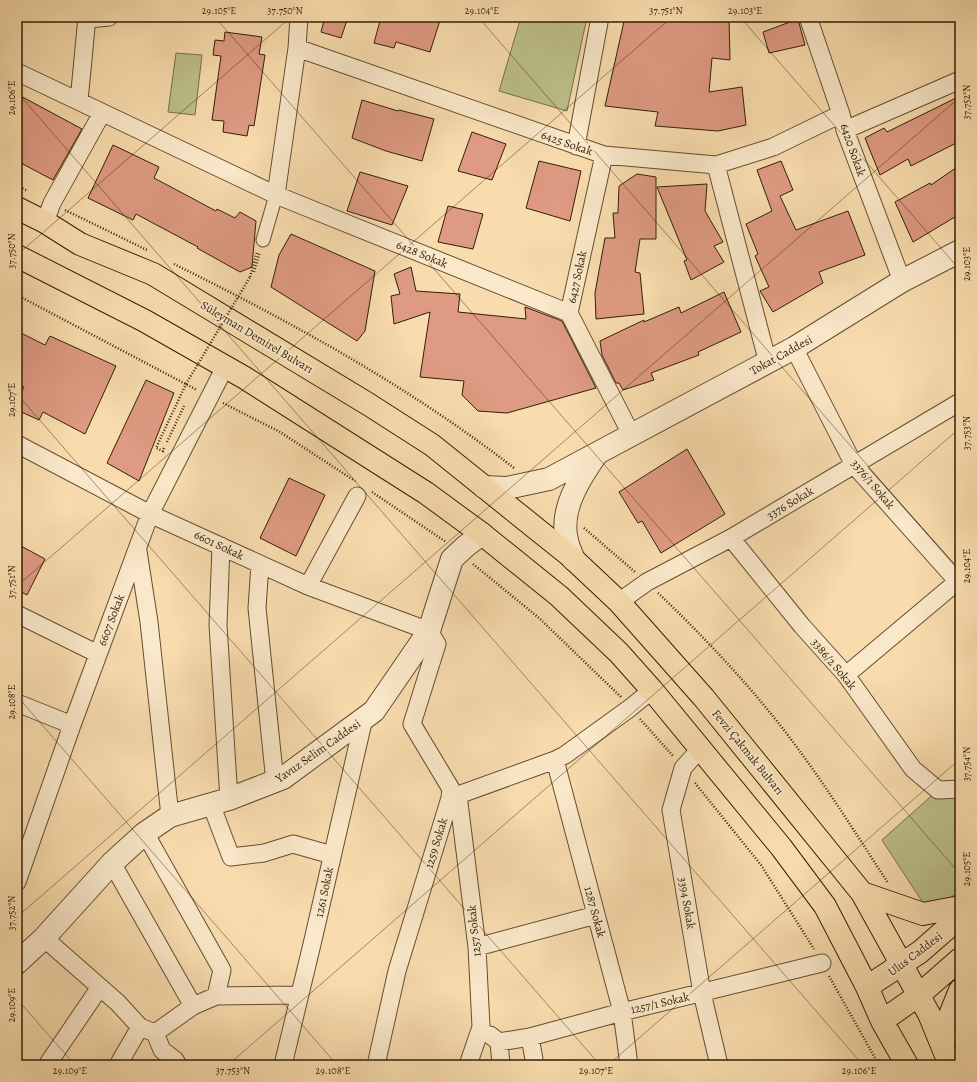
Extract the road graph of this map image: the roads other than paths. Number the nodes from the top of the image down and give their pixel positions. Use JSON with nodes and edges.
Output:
{"nodes":[{"id":1,"x":109,"y":17,"type":"edge"},
{"id":2,"x":299,"y":17,"type":"edge"},
{"id":3,"x":600,"y":17,"type":"edge"},
{"id":4,"x":808,"y":17,"type":"edge"},
{"id":5,"x":87,"y":18,"type":"edge"},
{"id":6,"x":297,"y":48,"type":"junction"},
{"id":7,"x":17,"y":72,"type":"edge"},
{"id":8,"x":960,"y":80,"type":"edge"},
{"id":9,"x":79,"y":101,"type":"junction"},
{"id":10,"x":102,"y":113,"type":"junction"},
{"id":11,"x":843,"y":122,"type":"junction"},
{"id":12,"x":576,"y":146,"type":"junction"},
{"id":13,"x":604,"y":155,"type":"junction"},
{"id":14,"x":716,"y":165,"type":"junction"},
{"id":15,"x":276,"y":195,"type":"junction"},
{"id":16,"x":17,"y":208,"type":"edge"},
{"id":17,"x":45,"y":222,"type":"junction"},
{"id":18,"x":263,"y":240,"type":"road end"},
{"id":19,"x":960,"y":251,"type":"edge"},
{"id":20,"x":17,"y":256,"type":"edge"},
{"id":21,"x":902,"y":281,"type":"junction"},
{"id":22,"x":569,"y":312,"type":"junction"},
{"id":23,"x":794,"y":348,"type":"junction"},
{"id":24,"x":768,"y":363,"type":"junction"},
{"id":25,"x":225,"y":367,"type":"junction"},
{"id":26,"x":960,"y":402,"type":"edge"},
{"id":27,"x":631,"y":434,"type":"junction"},
{"id":28,"x":17,"y":444,"type":"edge"},
{"id":29,"x":598,"y":452,"type":"junction"},
{"id":30,"x":854,"y":465,"type":"junction"},
{"id":31,"x":484,"y":487,"type":"junction"},
{"id":32,"x":360,"y":489,"type":"road end"},
{"id":33,"x":150,"y":514,"type":"junction"},
{"id":34,"x":482,"y":534,"type":"junction"},
{"id":35,"x":731,"y":538,"type":"junction"},
{"id":36,"x":221,"y":546,"type":"junction"},
{"id":37,"x":138,"y":551,"type":"junction"},
{"id":38,"x":574,"y":560,"type":"junction"},
{"id":39,"x":260,"y":564,"type":"junction"},
{"id":40,"x":959,"y":583,"type":"edge"},
{"id":41,"x":308,"y":586,"type":"junction"},
{"id":42,"x":618,"y":602,"type":"junction"},
{"id":43,"x":17,"y":614,"type":"edge"},
{"id":44,"x":429,"y":631,"type":"junction"},
{"id":45,"x":98,"y":654,"type":"junction"},
{"id":46,"x":846,"y":676,"type":"junction"},
{"id":47,"x":652,"y":690,"type":"junction"},
{"id":48,"x":17,"y":703,"type":"edge"},
{"id":49,"x":364,"y":718,"type":"junction"},
{"id":50,"x":72,"y":725,"type":"junction"},
{"id":51,"x":701,"y":748,"type":"junction"},
{"id":52,"x":556,"y":760,"type":"junction"},
{"id":53,"x":275,"y":782,"type":"junction"},
{"id":54,"x":960,"y":789,"type":"edge"},
{"id":55,"x":454,"y":797,"type":"junction"},
{"id":56,"x":220,"y":802,"type":"junction"},
{"id":57,"x":170,"y":816,"type":"junction"},
{"id":58,"x":145,"y":833,"type":"junction"},
{"id":59,"x":332,"y":855,"type":"junction"},
{"id":60,"x":112,"y":863,"type":"junction"},
{"id":61,"x":17,"y":882,"type":"edge"},
{"id":62,"x":862,"y":892,"type":"junction"},
{"id":63,"x":960,"y":907,"type":"edge"},
{"id":64,"x":596,"y":915,"type":"junction"},
{"id":65,"x":960,"y":917,"type":"edge"},
{"id":66,"x":44,"y":938,"type":"junction"},
{"id":67,"x":477,"y":947,"type":"junction"},
{"id":68,"x":960,"y":959,"type":"edge"},
{"id":69,"x":17,"y":962,"type":"edge"},
{"id":70,"x":822,"y":963,"type":"road end"},
{"id":71,"x":903,"y":964,"type":"junction"},
{"id":72,"x":100,"y":987,"type":"junction"},
{"id":73,"x":867,"y":988,"type":"junction"},
{"id":74,"x":960,"y":990,"type":"edge"},
{"id":75,"x":702,"y":993,"type":"junction"},
{"id":76,"x":300,"y":995,"type":"junction"},
{"id":77,"x":919,"y":995,"type":"junction"},
{"id":78,"x":216,"y":996,"type":"junction"},
{"id":79,"x":193,"y":1006,"type":"junction"},
{"id":80,"x":622,"y":1012,"type":"junction"},
{"id":81,"x":882,"y":1021,"type":"junction"},
{"id":82,"x":481,"y":1027,"type":"junction"},
{"id":83,"x":148,"y":1030,"type":"junction"},
{"id":84,"x":530,"y":1037,"type":"junction"},
{"id":85,"x":498,"y":1042,"type":"junction"},
{"id":86,"x":943,"y":1045,"type":"junction"},
{"id":87,"x":47,"y":1065,"type":"edge"},
{"id":88,"x":118,"y":1065,"type":"edge"},
{"id":89,"x":178,"y":1065,"type":"edge"},
{"id":90,"x":283,"y":1065,"type":"edge"},
{"id":91,"x":376,"y":1065,"type":"edge"},
{"id":92,"x":468,"y":1065,"type":"edge"},
{"id":93,"x":500,"y":1065,"type":"edge"},
{"id":94,"x":535,"y":1065,"type":"edge"},
{"id":95,"x":629,"y":1065,"type":"edge"},
{"id":96,"x":720,"y":1065,"type":"edge"},
{"id":97,"x":907,"y":1065,"type":"edge"},
{"id":98,"x":950,"y":1065,"type":"edge"}],
"edges":[{"from":1,"to":5,"type":"street"},
{"from":2,"to":6,"type":"street"},
{"from":3,"to":12,"type":"street"},
{"from":4,"to":11,"type":"street","name":"6420 Sokak"},
{"from":5,"to":9,"type":"street"},
{"from":6,"to":12,"type":"street","name":"6425 Sokak"},
{"from":6,"to":15,"type":"street"},
{"from":7,"to":9,"type":"street","name":"6428 Sokak"},
{"from":8,"to":11,"type":"street","name":"6425 Sokak"},
{"from":9,"to":10,"type":"street","name":"6428 Sokak"},
{"from":10,"to":15,"type":"street","name":"6428 Sokak"},
{"from":10,"to":17,"type":"street"},
{"from":11,"to":14,"type":"street","name":"6425 Sokak"},
{"from":11,"to":21,"type":"street","name":"6420 Sokak"},
{"from":12,"to":13,"type":"street","name":"6425 Sokak"},
{"from":13,"to":14,"type":"street","name":"6425 Sokak"},
{"from":13,"to":22,"type":"street","name":"6427 Sokak"},
{"from":14,"to":24,"type":"street"},
{"from":15,"to":18,"type":"street"},
{"from":15,"to":22,"type":"street","name":"6428 Sokak"},
{"from":16,"to":17,"type":"main road","name":"Süleyman Demirel Bulvarı"},
{"from":17,"to":31,"type":"main road","name":"Süleyman Demirel Bulvarı"},
{"from":19,"to":21,"type":"street","name":"Tokat Caddesi"},
{"from":20,"to":25,"type":"main road"},
{"from":21,"to":23,"type":"street","name":"Tokat Caddesi"},
{"from":22,"to":27,"type":"street","name":"6427 Sokak"},
{"from":23,"to":24,"type":"street","name":"Tokat Caddesi"},
{"from":23,"to":30,"type":"street","name":"3376/1 Sokak"},
{"from":24,"to":27,"type":"street","name":"Tokat Caddesi"},
{"from":25,"to":33,"type":"street","name":"6607 Sokak"},
{"from":25,"to":34,"type":"main road"},
{"from":26,"to":30,"type":"street","name":"3376 Sokak"},
{"from":27,"to":29,"type":"street","name":"Tokat Caddesi"},
{"from":28,"to":33,"type":"street","name":"6601 Sokak"},
{"from":29,"to":31,"type":"street","name":"Tokat Caddesi"},
{"from":29,"to":38,"type":"street"},
{"from":30,"to":35,"type":"street","name":"3376 Sokak"},
{"from":30,"to":40,"type":"street","name":"3376/1 Sokak"},
{"from":31,"to":38,"type":"main road","name":"Fevzi Çakmak Bulvarı"},
{"from":32,"to":41,"type":"street"},
{"from":33,"to":36,"type":"street","name":"6601 Sokak"},
{"from":33,"to":37,"type":"street","name":"6607 Sokak"},
{"from":34,"to":44,"type":"street","name":"Yavuz Selim Caddesi"},
{"from":34,"to":47,"type":"main road"},
{"from":35,"to":42,"type":"street","name":"3376 Sokak"},
{"from":35,"to":46,"type":"street","name":"3386/2 Sokak"},
{"from":36,"to":39,"type":"street","name":"6601 Sokak"},
{"from":36,"to":56,"type":"street"},
{"from":37,"to":45,"type":"street","name":"6607 Sokak"},
{"from":37,"to":57,"type":"street"},
{"from":38,"to":42,"type":"main road","name":"Fevzi Çakmak Bulvarı"},
{"from":39,"to":41,"type":"street","name":"6601 Sokak"},
{"from":39,"to":53,"type":"street"},
{"from":40,"to":46,"type":"street"},
{"from":41,"to":44,"type":"street","name":"6601 Sokak"},
{"from":42,"to":62,"type":"main road","name":"Fevzi Çakmak Bulvarı"},
{"from":43,"to":45,"type":"street"},
{"from":44,"to":49,"type":"street","name":"Yavuz Selim Caddesi"},
{"from":44,"to":55,"type":"street"},
{"from":45,"to":50,"type":"street","name":"6607 Sokak"},
{"from":46,"to":54,"type":"street","name":"3386/2 Sokak"},
{"from":47,"to":51,"type":"main road"},
{"from":47,"to":52,"type":"street"},
{"from":48,"to":50,"type":"street"},
{"from":49,"to":53,"type":"street","name":"Yavuz Selim Caddesi"},
{"from":49,"to":59,"type":"street","name":"1261 Sokak"},
{"from":50,"to":61,"type":"street","name":"6607 Sokak"},
{"from":51,"to":73,"type":"main road"},
{"from":51,"to":75,"type":"street","name":"3394 Sokak"},
{"from":52,"to":55,"type":"street"},
{"from":52,"to":64,"type":"street","name":"1287 Sokak"},
{"from":53,"to":56,"type":"street","name":"Yavuz Selim Caddesi"},
{"from":55,"to":67,"type":"street","name":"1257 Sokak"},
{"from":55,"to":91,"type":"street","name":"1259 Sokak"},
{"from":56,"to":57,"type":"street","name":"Yavuz Selim Caddesi"},
{"from":56,"to":59,"type":"street"},
{"from":57,"to":58,"type":"street","name":"Yavuz Selim Caddesi"},
{"from":58,"to":60,"type":"street","name":"Yavuz Selim Caddesi"},
{"from":58,"to":78,"type":"street"},
{"from":59,"to":76,"type":"street","name":"1261 Sokak"},
{"from":60,"to":66,"type":"street","name":"Yavuz Selim Caddesi"},
{"from":60,"to":79,"type":"street"},
{"from":62,"to":63,"type":"main road"},
{"from":62,"to":71,"type":"main road","name":"Fevzi Çakmak Bulvarı"},
{"from":64,"to":67,"type":"street"},
{"from":64,"to":80,"type":"street","name":"1287 Sokak"},
{"from":65,"to":71,"type":"main road","name":"Ulus Caddesi"},
{"from":66,"to":69,"type":"street","name":"Yavuz Selim Caddesi"},
{"from":66,"to":72,"type":"street"},
{"from":67,"to":82,"type":"street","name":"1257 Sokak"},
{"from":68,"to":77,"type":"main road"},
{"from":70,"to":75,"type":"street","name":"1257/1 Sokak"},
{"from":71,"to":73,"type":"main road","name":"Ulus Caddesi"},
{"from":71,"to":77,"type":"main road","name":"Fevzi Çakmak Bulvarı"},
{"from":72,"to":83,"type":"street"},
{"from":72,"to":87,"type":"street"},
{"from":73,"to":81,"type":"main road"},
{"from":74,"to":86,"type":"main road"},
{"from":75,"to":80,"type":"street","name":"1257/1 Sokak"},
{"from":75,"to":96,"type":"street","name":"3394 Sokak"},
{"from":76,"to":78,"type":"street"},
{"from":76,"to":90,"type":"street","name":"1261 Sokak"},
{"from":77,"to":81,"type":"main road"},
{"from":77,"to":86,"type":"main road","name":"Fevzi Çakmak Bulvarı"},
{"from":78,"to":79,"type":"street"},
{"from":79,"to":83,"type":"street"},
{"from":80,"to":84,"type":"street","name":"1257/1 Sokak"},
{"from":80,"to":95,"type":"street","name":"1287 Sokak"},
{"from":81,"to":97,"type":"main road"},
{"from":82,"to":85,"type":"street"},
{"from":82,"to":92,"type":"street","name":"1257 Sokak"},
{"from":83,"to":88,"type":"street"},
{"from":83,"to":89,"type":"street"},
{"from":84,"to":85,"type":"street","name":"1257/1 Sokak"},
{"from":84,"to":94,"type":"street"},
{"from":85,"to":93,"type":"street"},
{"from":86,"to":98,"type":"main road","name":"Fevzi Çakmak Bulvarı"}]}
